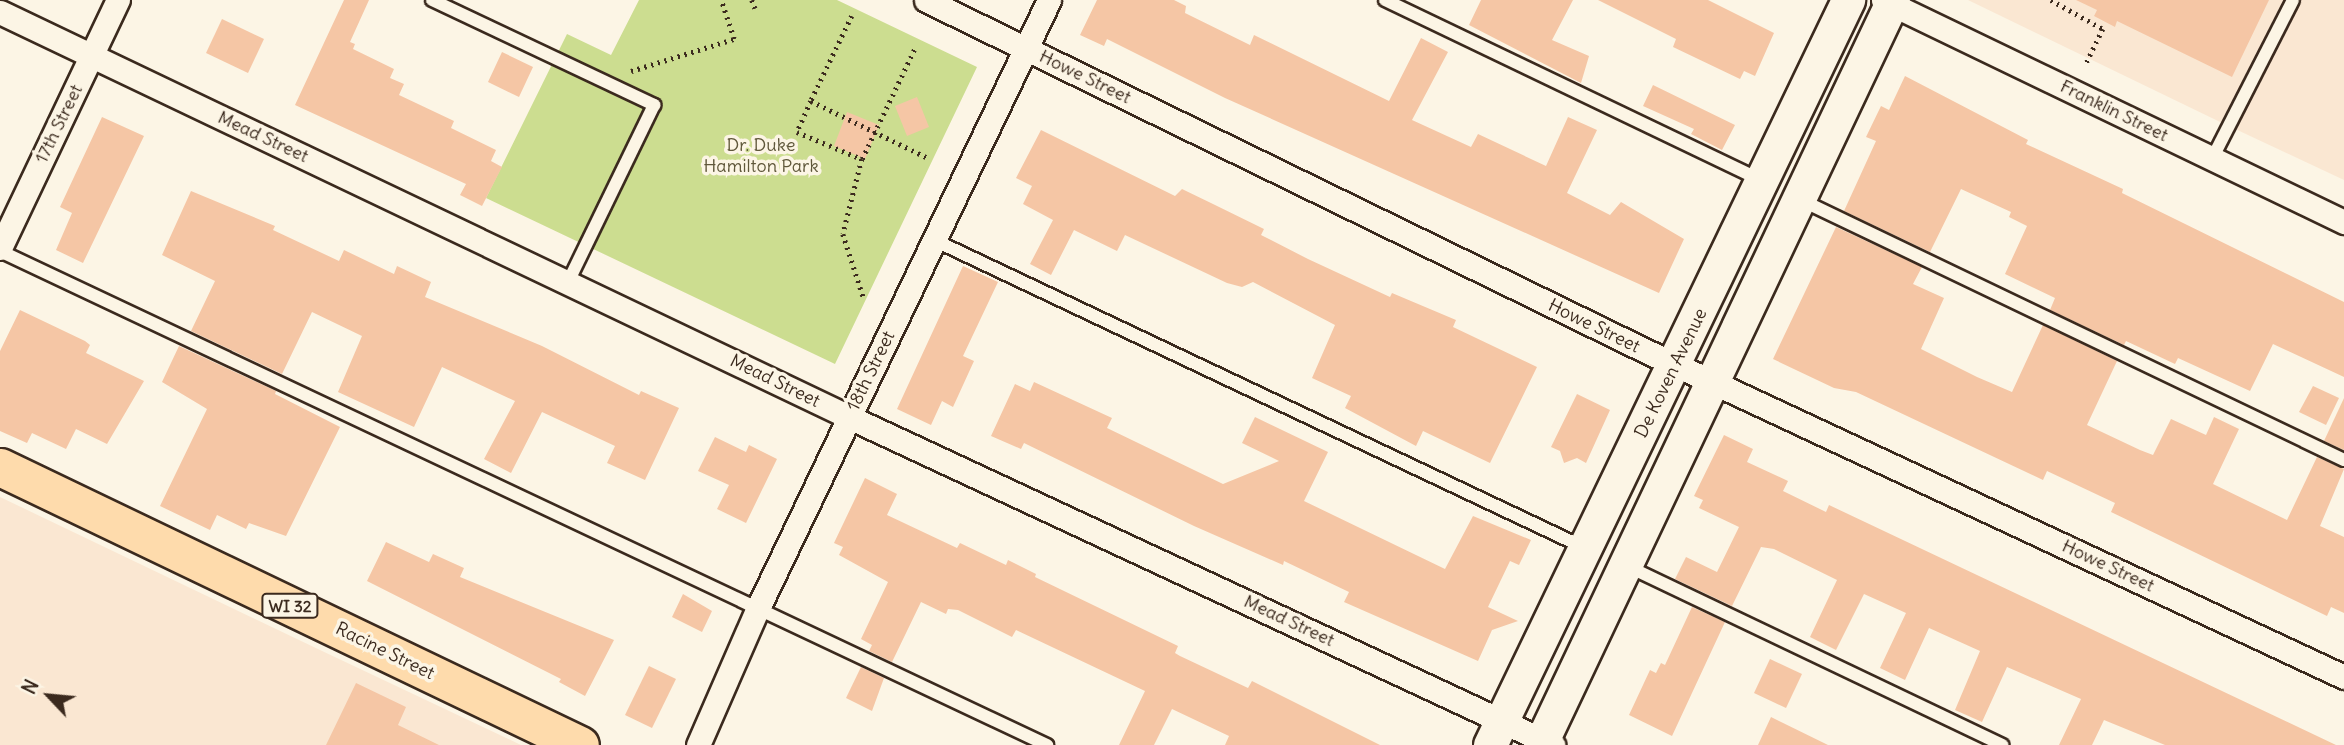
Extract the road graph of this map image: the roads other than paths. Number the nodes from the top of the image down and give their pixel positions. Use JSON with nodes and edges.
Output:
{"nodes":[{"id":1,"x":118,"y":0,"type":"edge"},
{"id":2,"x":432,"y":0,"type":"edge"},
{"id":3,"x":926,"y":0,"type":"edge"},
{"id":4,"x":1049,"y":0,"type":"edge"},
{"id":5,"x":1385,"y":0,"type":"edge"},
{"id":6,"x":1848,"y":0,"type":"edge"},
{"id":7,"x":2293,"y":0,"type":"edge"},
{"id":8,"x":1889,"y":1,"type":"edge"},
{"id":9,"x":0,"y":12,"type":"edge"},
{"id":10,"x":1026,"y":48,"type":"junction"},
{"id":11,"x":92,"y":55,"type":"junction"},
{"id":12,"x":2212,"y":159,"type":"junction"},
{"id":13,"x":1764,"y":182,"type":"junction"},
{"id":14,"x":1799,"y":199,"type":"junction"},
{"id":15,"x":2344,"y":222,"type":"edge"},
{"id":16,"x":934,"y":240,"type":"junction"},
{"id":17,"x":0,"y":249,"type":"edge"},
{"id":18,"x":568,"y":282,"type":"junction"},
{"id":19,"x":1675,"y":365,"type":"junction"},
{"id":20,"x":1715,"y":383,"type":"junction"},
{"id":21,"x":849,"y":417,"type":"junction"},
{"id":22,"x":2344,"y":460,"type":"edge"},
{"id":23,"x":0,"y":467,"type":"edge"},
{"id":24,"x":1585,"y":548,"type":"junction"},
{"id":25,"x":1627,"y":566,"type":"junction"},
{"id":26,"x":757,"y":610,"type":"junction"},
{"id":27,"x":2344,"y":677,"type":"edge"},
{"id":28,"x":1496,"y":733,"type":"edge"},
{"id":29,"x":1545,"y":743,"type":"edge"},
{"id":30,"x":580,"y":745,"type":"edge"},
{"id":31,"x":698,"y":745,"type":"edge"},
{"id":32,"x":1047,"y":745,"type":"edge"},
{"id":33,"x":2003,"y":745,"type":"edge"}],
"edges":[{"from":1,"to":11,"type":"street","name":"17th Street"},
{"from":2,"to":18,"type":"lane"},
{"from":3,"to":10,"type":"street","name":"Howe Street"},
{"from":4,"to":10,"type":"street","name":"18th Street"},
{"from":5,"to":13,"type":"lane"},
{"from":6,"to":13,"type":"street","name":"De Koven Avenue"},
{"from":7,"to":12,"type":"lane"},
{"from":8,"to":12,"type":"street","name":"Franklin Street"},
{"from":8,"to":14,"type":"street"},
{"from":9,"to":11,"type":"street","name":"Mead Street"},
{"from":10,"to":16,"type":"street","name":"18th Street"},
{"from":10,"to":19,"type":"street","name":"Howe Street"},
{"from":11,"to":17,"type":"street","name":"17th Street"},
{"from":11,"to":18,"type":"street","name":"Mead Street"},
{"from":12,"to":15,"type":"street","name":"Franklin Street"},
{"from":13,"to":19,"type":"street","name":"De Koven Avenue"},
{"from":14,"to":20,"type":"street"},
{"from":14,"to":22,"type":"lane"},
{"from":16,"to":21,"type":"street","name":"18th Street"},
{"from":16,"to":24,"type":"lane"},
{"from":17,"to":26,"type":"lane"},
{"from":18,"to":21,"type":"street","name":"Mead Street"},
{"from":19,"to":20,"type":"street","name":"Howe Street"},
{"from":19,"to":24,"type":"street","name":"De Koven Avenue"},
{"from":20,"to":25,"type":"street"},
{"from":20,"to":27,"type":"street","name":"Howe Street"},
{"from":21,"to":26,"type":"street","name":"18th Street"},
{"from":21,"to":28,"type":"street","name":"Mead Street"},
{"from":23,"to":30,"type":"main road","name":"Racine Street","number":"WI 32"},
{"from":24,"to":28,"type":"street","name":"De Koven Avenue"},
{"from":25,"to":29,"type":"street"},
{"from":25,"to":33,"type":"lane"},
{"from":26,"to":31,"type":"street","name":"18th Street"},
{"from":26,"to":32,"type":"lane"},
{"from":28,"to":29,"type":"street","name":"Mead Street"}]}
